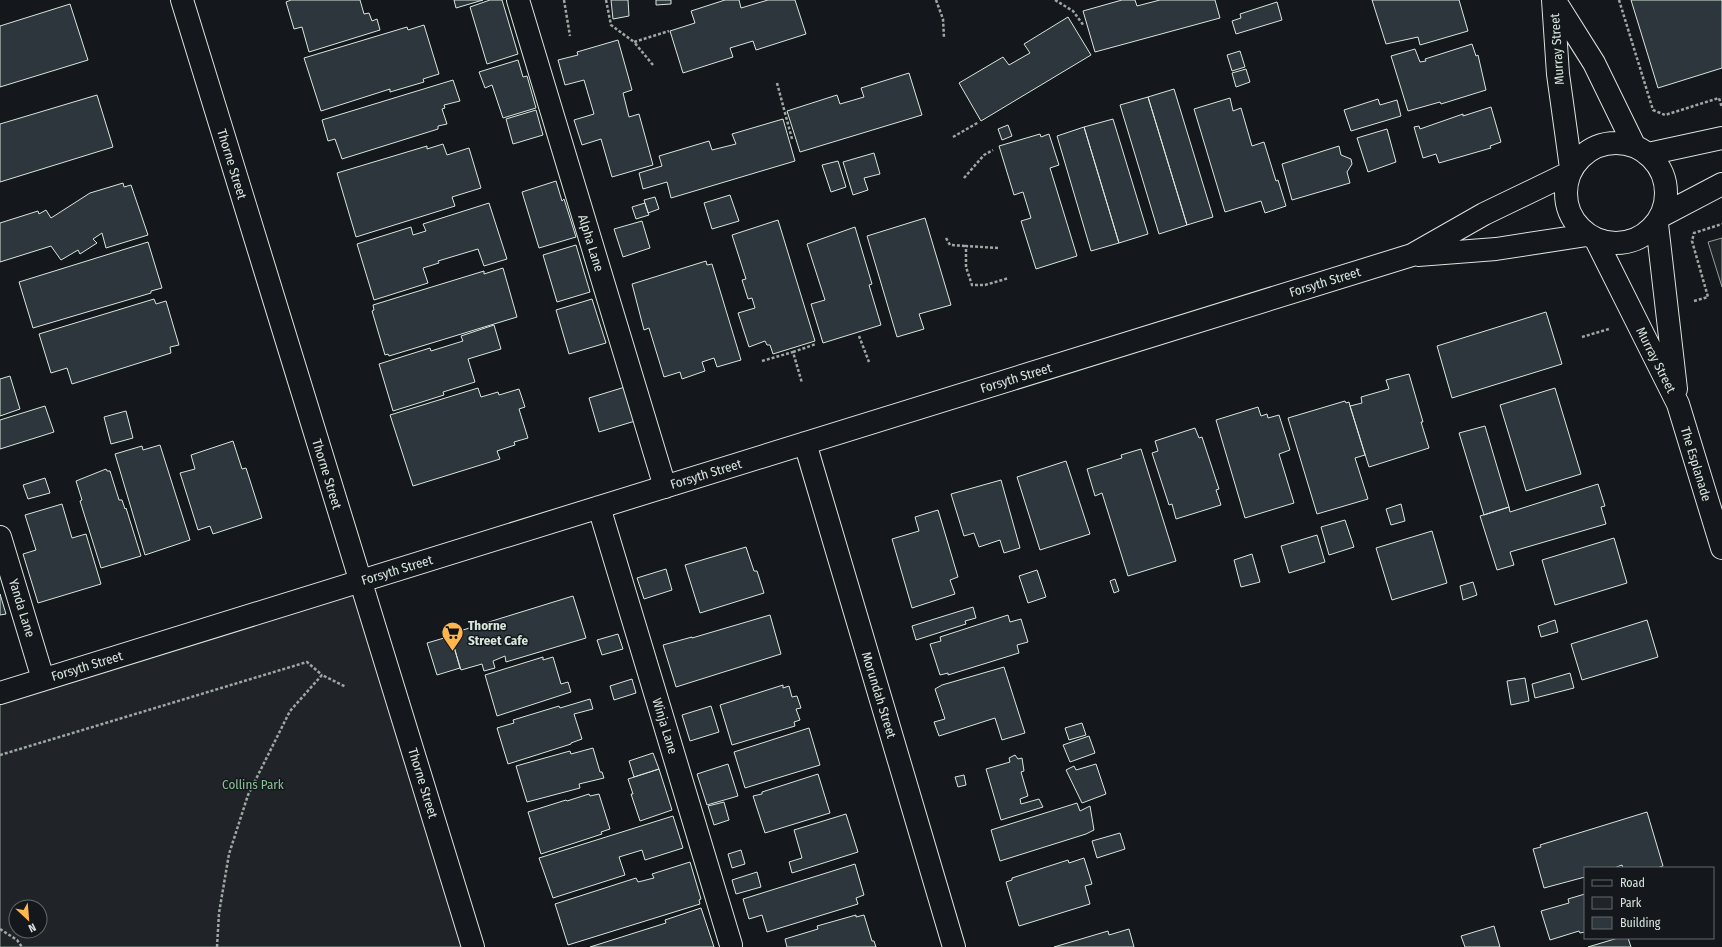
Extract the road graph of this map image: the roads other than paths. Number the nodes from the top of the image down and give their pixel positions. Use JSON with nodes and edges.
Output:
{"nodes":[{"id":1,"x":182,"y":0,"type":"edge"},
{"id":2,"x":518,"y":0,"type":"edge"},
{"id":3,"x":1554,"y":0,"type":"edge"},
{"id":4,"x":1722,"y":138,"type":"edge"},
{"id":5,"x":1641,"y":150,"type":"junction"},
{"id":6,"x":1570,"y":171,"type":"junction"},
{"id":7,"x":1722,"y":184,"type":"edge"},
{"id":8,"x":1659,"y":220,"type":"junction"},
{"id":9,"x":1592,"y":238,"type":"junction"},
{"id":10,"x":1412,"y":255,"type":"junction"},
{"id":11,"x":1678,"y":404,"type":"junction"},
{"id":12,"x":805,"y":443,"type":"junction"},
{"id":13,"x":664,"y":487,"type":"junction"},
{"id":14,"x":599,"y":507,"type":"junction"},
{"id":15,"x":0,"y":537,"type":"edge"},
{"id":16,"x":1722,"y":548,"type":"edge"},
{"id":17,"x":360,"y":581,"type":"junction"},
{"id":18,"x":43,"y":679,"type":"junction"},
{"id":19,"x":0,"y":693,"type":"edge"},
{"id":20,"x":731,"y":944,"type":"dead end"},
{"id":21,"x":473,"y":947,"type":"edge"},
{"id":22,"x":954,"y":947,"type":"edge"}],
"edges":[{"from":1,"to":17,"type":"street","name":"Thorne Street"},
{"from":2,"to":13,"type":"street","name":"Alpha Lane"},
{"from":3,"to":5,"type":"street","name":"Murray Street"},
{"from":3,"to":6,"type":"street","name":"Murray Street"},
{"from":4,"to":5,"type":"street"},
{"from":5,"to":6,"type":"street"},
{"from":5,"to":8,"type":"street"},
{"from":6,"to":9,"type":"street"},
{"from":6,"to":10,"type":"street","name":"Forsyth Street"},
{"from":7,"to":8,"type":"street"},
{"from":8,"to":9,"type":"street"},
{"from":8,"to":11,"type":"street","name":"Murray Street"},
{"from":9,"to":10,"type":"street","name":"Forsyth Street"},
{"from":9,"to":11,"type":"street","name":"Murray Street"},
{"from":10,"to":12,"type":"street","name":"Forsyth Street"},
{"from":11,"to":16,"type":"street","name":"The Esplanade"},
{"from":12,"to":13,"type":"street","name":"Forsyth Street"},
{"from":12,"to":22,"type":"street","name":"Morundah Street"},
{"from":13,"to":14,"type":"street","name":"Forsyth Street"},
{"from":14,"to":17,"type":"street","name":"Forsyth Street"},
{"from":14,"to":20,"type":"street","name":"Winja Lane"},
{"from":15,"to":18,"type":"street","name":"Yanda Lane"},
{"from":17,"to":18,"type":"street","name":"Forsyth Street"},
{"from":17,"to":21,"type":"street","name":"Thorne Street"},
{"from":18,"to":19,"type":"street","name":"Forsyth Street"}]}
